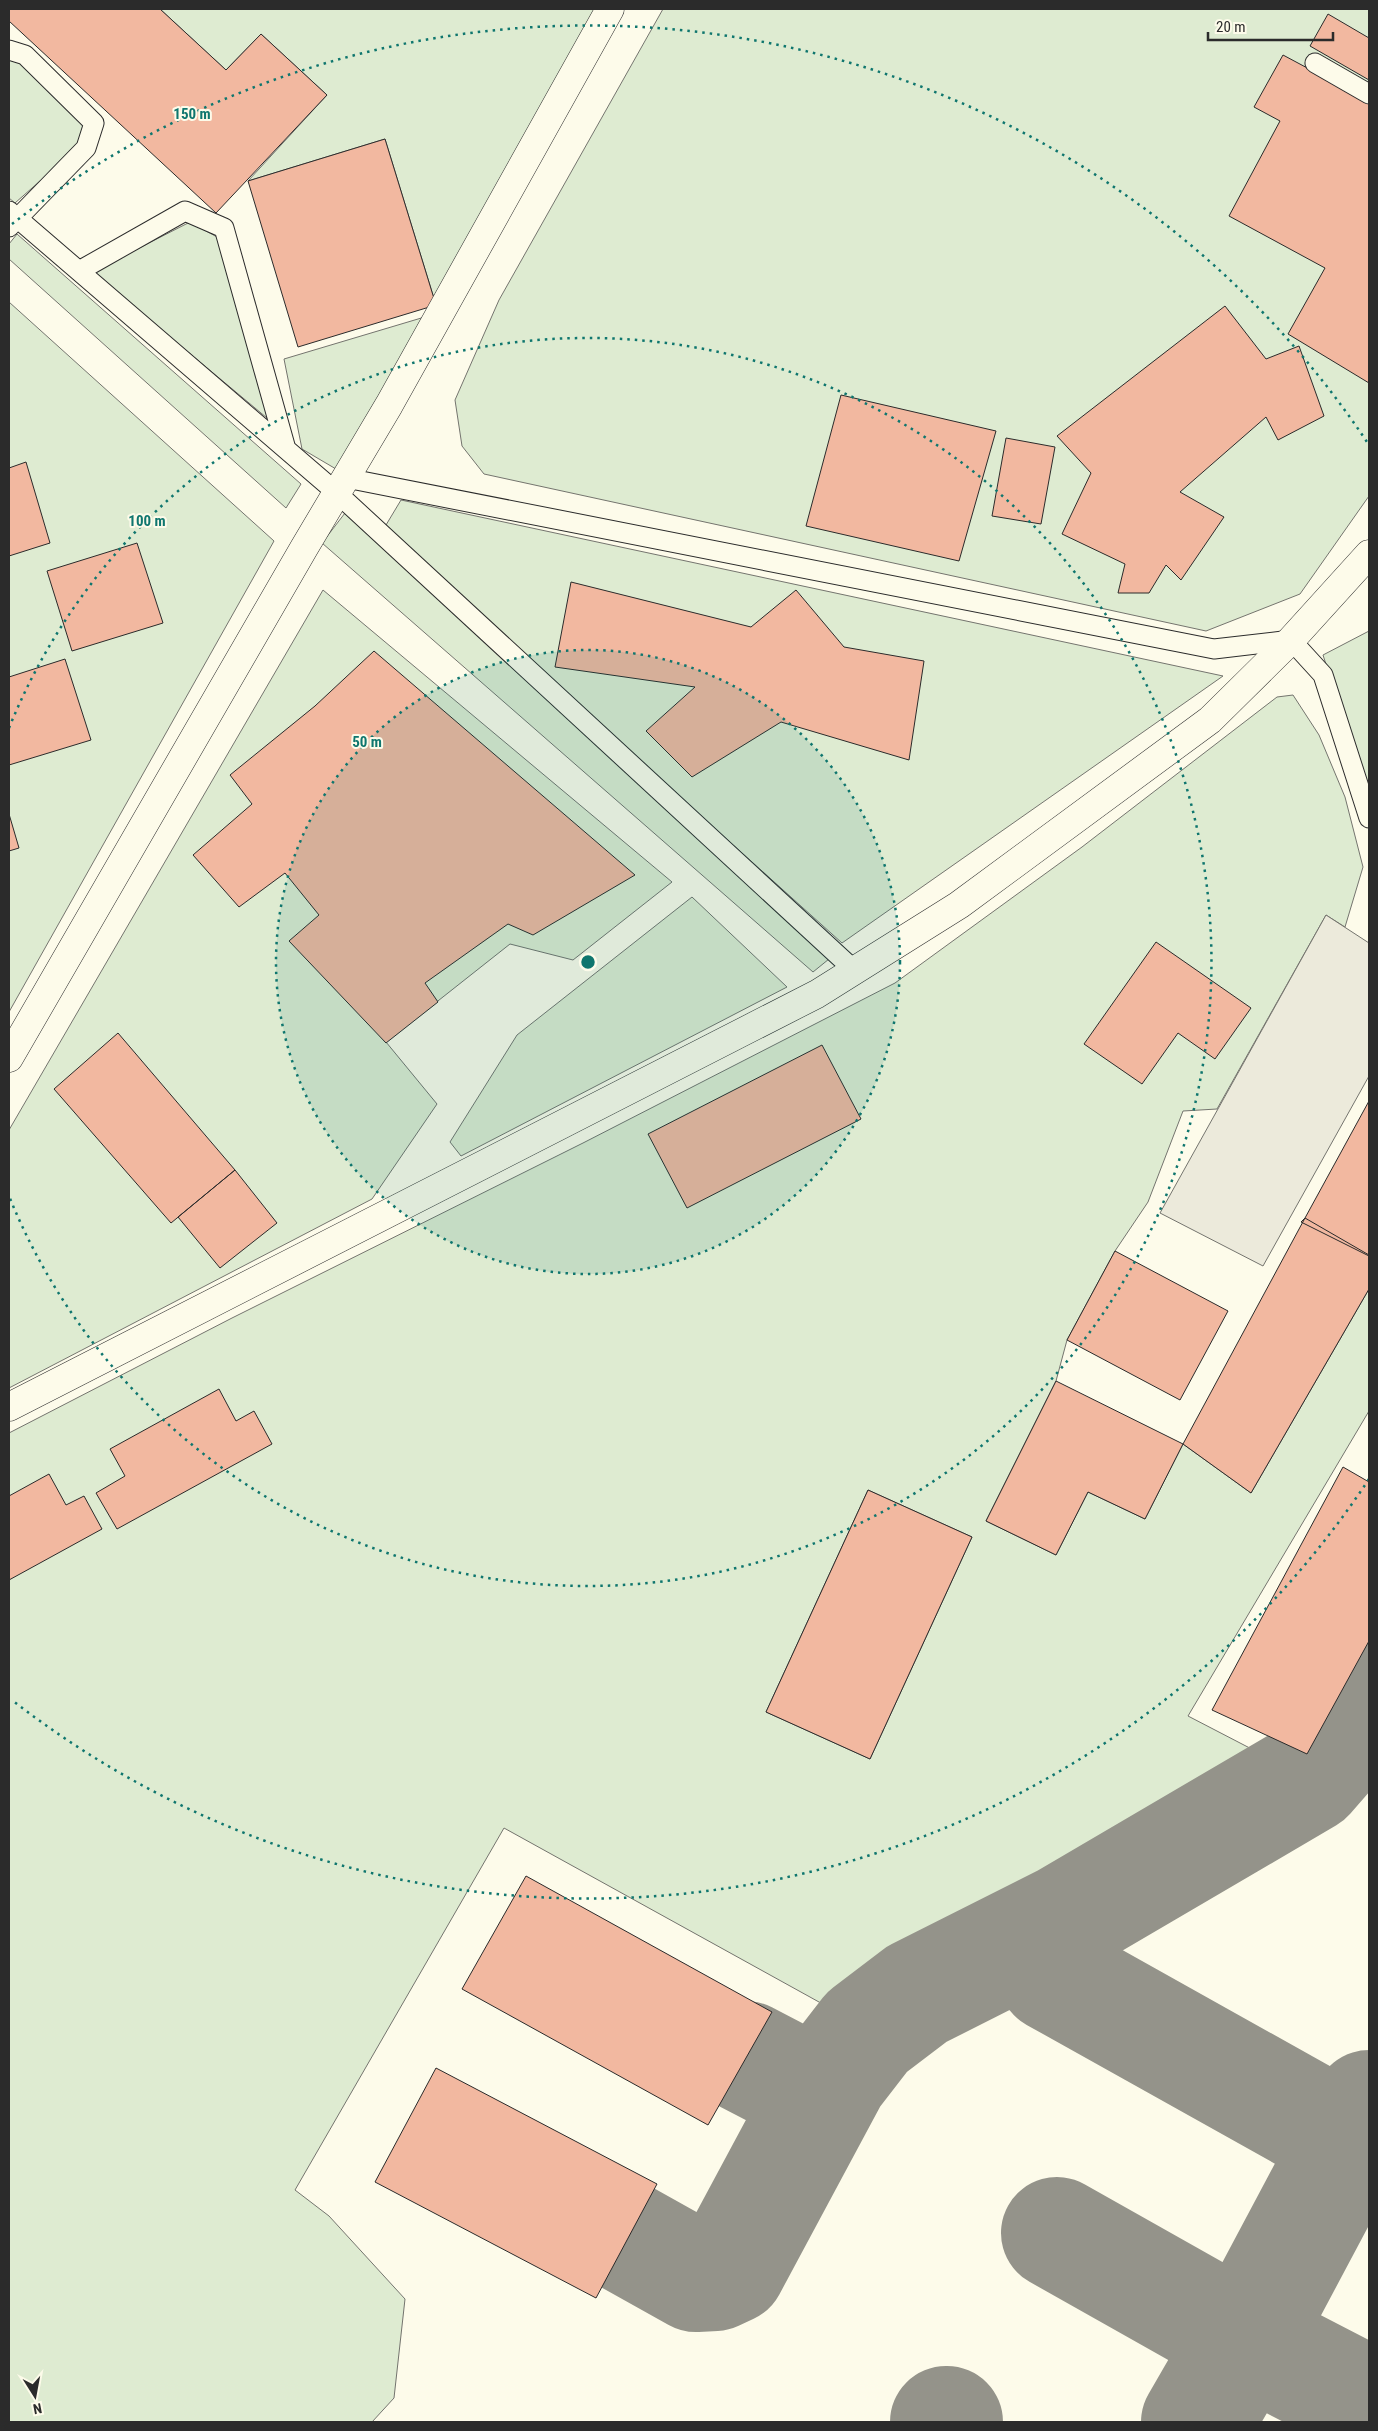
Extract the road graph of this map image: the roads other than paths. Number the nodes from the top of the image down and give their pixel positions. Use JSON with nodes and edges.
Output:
{"nodes":[{"id":1,"x":610,"y":9,"type":"edge"},
{"id":2,"x":9,"y":50,"type":"edge"},
{"id":3,"x":1314,"y":64,"type":"dead end"},
{"id":4,"x":1369,"y":94,"type":"edge"},
{"id":5,"x":11,"y":219,"type":"edge"},
{"id":6,"x":79,"y":271,"type":"junction"},
{"id":7,"x":286,"y":449,"type":"junction"},
{"id":8,"x":342,"y":486,"type":"junction"},
{"id":9,"x":1369,"y":554,"type":"edge"},
{"id":10,"x":1291,"y":640,"type":"junction"},
{"id":11,"x":1369,"y":818,"type":"edge"},
{"id":12,"x":854,"y":970,"type":"junction"},
{"id":13,"x":9,"y":1058,"type":"edge"},
{"id":14,"x":9,"y":1407,"type":"edge"}],
"edges":[{"from":1,"to":8,"type":"street"},
{"from":2,"to":5,"type":"lane"},
{"from":3,"to":4,"type":"lane"},
{"from":5,"to":6,"type":"lane"},
{"from":6,"to":7,"type":"lane"},
{"from":6,"to":7,"type":"lane"},
{"from":7,"to":8,"type":"lane"},
{"from":8,"to":10,"type":"lane"},
{"from":8,"to":12,"type":"lane"},
{"from":8,"to":13,"type":"street"},
{"from":9,"to":10,"type":"street"},
{"from":10,"to":11,"type":"lane"},
{"from":10,"to":12,"type":"street"},
{"from":12,"to":14,"type":"street"}]}
